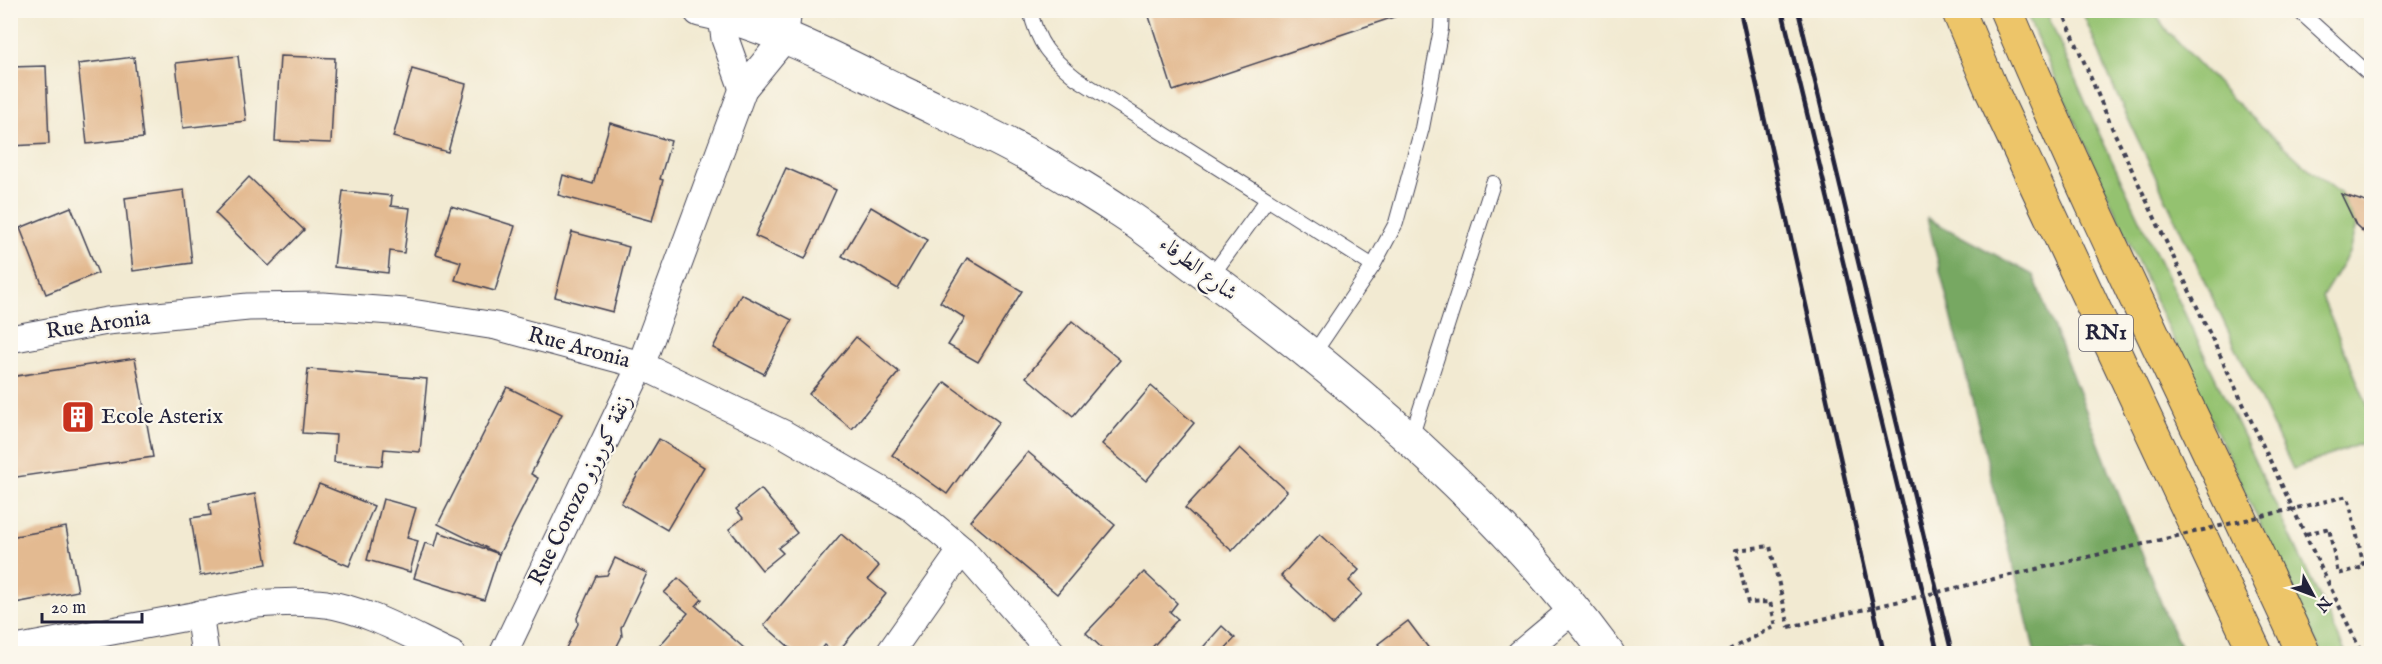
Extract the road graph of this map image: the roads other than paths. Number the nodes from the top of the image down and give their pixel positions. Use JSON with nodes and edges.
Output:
{"nodes":[{"id":1,"x":1030,"y":10,"type":"edge"},
{"id":2,"x":1442,"y":10,"type":"edge"},
{"id":3,"x":1958,"y":10,"type":"edge"},
{"id":4,"x":2006,"y":10,"type":"edge"},
{"id":5,"x":2298,"y":10,"type":"edge"},
{"id":6,"x":714,"y":12,"type":"edge"},
{"id":7,"x":786,"y":25,"type":"edge"},
{"id":8,"x":2372,"y":77,"type":"edge"},
{"id":9,"x":743,"y":89,"type":"junction"},
{"id":10,"x":1493,"y":183,"type":"dead end"},
{"id":11,"x":1267,"y":200,"type":"junction"},
{"id":12,"x":1373,"y":266,"type":"junction"},
{"id":13,"x":1210,"y":278,"type":"junction"},
{"id":14,"x":10,"y":339,"type":"edge"},
{"id":15,"x":1312,"y":356,"type":"junction"},
{"id":16,"x":641,"y":365,"type":"junction"},
{"id":17,"x":1410,"y":440,"type":"junction"},
{"id":18,"x":962,"y":550,"type":"junction"},
{"id":19,"x":1575,"y":608,"type":"junction"},
{"id":20,"x":199,"y":614,"type":"junction"},
{"id":21,"x":10,"y":650,"type":"edge"},
{"id":22,"x":205,"y":654,"type":"edge"},
{"id":23,"x":451,"y":654,"type":"edge"},
{"id":24,"x":503,"y":654,"type":"edge"},
{"id":25,"x":889,"y":654,"type":"edge"},
{"id":26,"x":1053,"y":654,"type":"edge"},
{"id":27,"x":1520,"y":654,"type":"edge"},
{"id":28,"x":1608,"y":654,"type":"edge"},
{"id":29,"x":2256,"y":654,"type":"edge"},
{"id":30,"x":2304,"y":654,"type":"edge"}],
"edges":[{"from":1,"to":11,"type":"lane"},
{"from":2,"to":12,"type":"lane"},
{"from":3,"to":29,"type":"highway","number":"RN1"},
{"from":4,"to":30,"type":"highway","number":"RN1"},
{"from":5,"to":8,"type":"lane"},
{"from":6,"to":7,"type":"street","name":"شارع الطرفاء"},
{"from":6,"to":9,"type":"street"},
{"from":7,"to":9,"type":"street","name":"Rue Corozo زنقة كوروزو"},
{"from":7,"to":13,"type":"street","name":"شارع الطرفاء"},
{"from":9,"to":16,"type":"street","name":"Rue Corozo زنقة كوروزو"},
{"from":10,"to":17,"type":"lane"},
{"from":11,"to":12,"type":"lane"},
{"from":11,"to":13,"type":"lane"},
{"from":12,"to":15,"type":"lane"},
{"from":13,"to":15,"type":"street","name":"شارع الطرفاء"},
{"from":14,"to":16,"type":"street","name":"Rue Aronia"},
{"from":15,"to":17,"type":"street","name":"شارع الطرفاء"},
{"from":16,"to":18,"type":"street","name":"Rue Aronia"},
{"from":16,"to":24,"type":"street","name":"Rue Corozo زنقة كوروزو"},
{"from":17,"to":19,"type":"street","name":"شارع الطرفاء"},
{"from":18,"to":25,"type":"street"},
{"from":18,"to":26,"type":"street","name":"Rue Aronia"},
{"from":19,"to":27,"type":"street"},
{"from":19,"to":28,"type":"street","name":"شارع الطرفاء"},
{"from":20,"to":21,"type":"street"},
{"from":20,"to":22,"type":"street"},
{"from":20,"to":23,"type":"street"}]}
